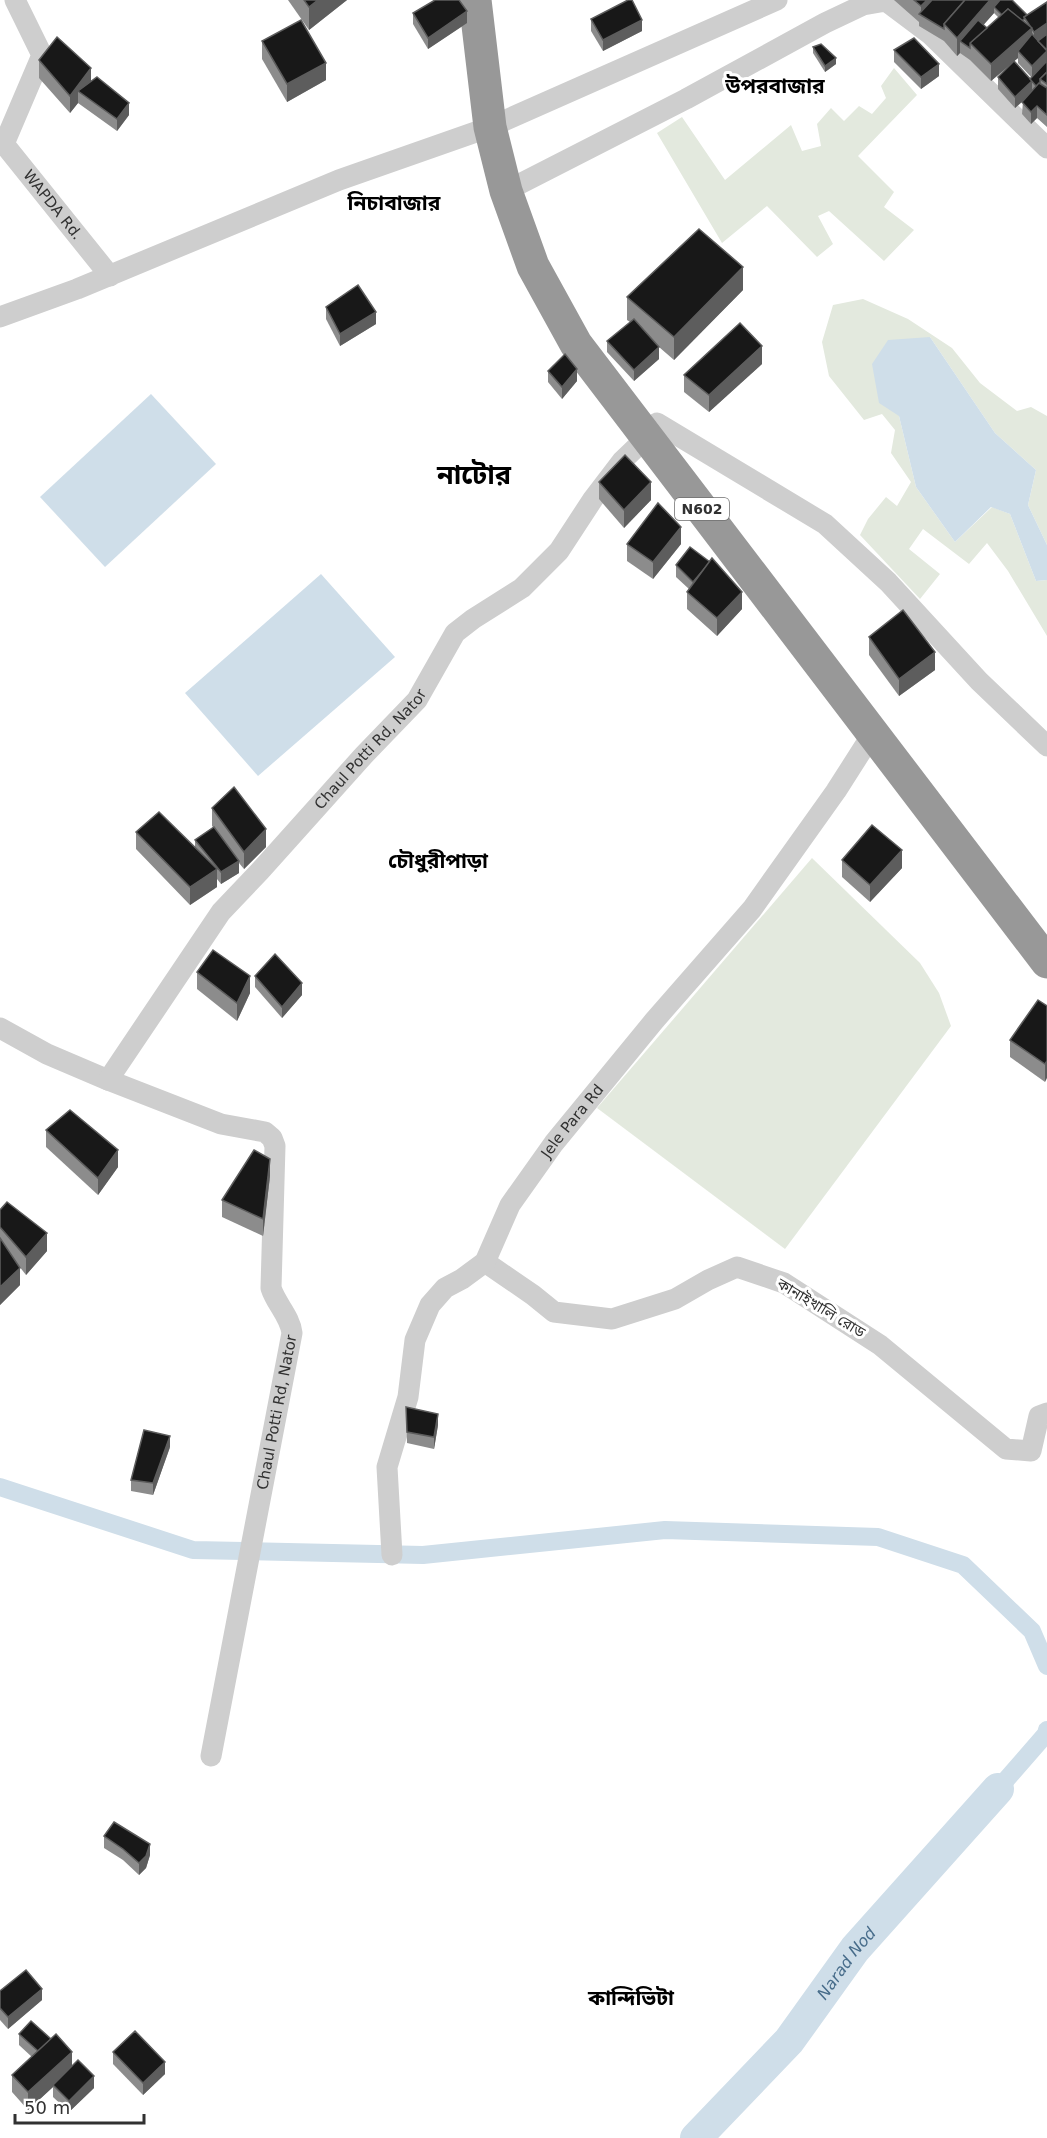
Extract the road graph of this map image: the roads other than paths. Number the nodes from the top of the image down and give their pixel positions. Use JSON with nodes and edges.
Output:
{"nodes":[{"id":1,"x":15,"y":0,"type":"edge"},
{"id":2,"x":475,"y":0,"type":"edge"},
{"id":3,"x":494,"y":0,"type":"edge"},
{"id":4,"x":777,"y":0,"type":"edge"},
{"id":5,"x":885,"y":1,"type":"edge"},
{"id":6,"x":499,"y":123,"type":"junction"},
{"id":7,"x":1047,"y":148,"type":"edge"},
{"id":8,"x":514,"y":188,"type":"junction"},
{"id":9,"x":110,"y":276,"type":"junction"},
{"id":10,"x":0,"y":317,"type":"edge"},
{"id":11,"x":645,"y":422,"type":"junction"},
{"id":12,"x":873,"y":733,"type":"junction"},
{"id":13,"x":1047,"y":746,"type":"edge"},
{"id":14,"x":1047,"y":927,"type":"edge"},
{"id":15,"x":1047,"y":962,"type":"edge"},
{"id":16,"x":0,"y":1028,"type":"edge"},
{"id":17,"x":108,"y":1080,"type":"junction"},
{"id":18,"x":485,"y":1262,"type":"junction"},
{"id":19,"x":1047,"y":1413,"type":"edge"},
{"id":20,"x":392,"y":1555,"type":"dead end"},
{"id":21,"x":211,"y":1756,"type":"dead end"}],
"edges":[{"from":1,"to":9,"type":"street","name":"WAPDA Rd."},
{"from":2,"to":6,"type":"highway","number":"N602"},
{"from":3,"to":6,"type":"highway","number":"N602"},
{"from":4,"to":6,"type":"street"},
{"from":5,"to":7,"type":"street"},
{"from":5,"to":8,"type":"street"},
{"from":6,"to":8,"type":"highway","number":"N602"},
{"from":6,"to":9,"type":"street"},
{"from":8,"to":11,"type":"highway","number":"N602"},
{"from":9,"to":10,"type":"street"},
{"from":11,"to":12,"type":"highway","number":"N602"},
{"from":11,"to":13,"type":"street"},
{"from":11,"to":14,"type":"highway","number":"N602"},
{"from":11,"to":17,"type":"street","name":"Chaul Potti Rd, Nator"},
{"from":12,"to":15,"type":"highway","number":"N602"},
{"from":12,"to":18,"type":"street","name":"Jele Para Rd"},
{"from":16,"to":17,"type":"street","name":"Chaul Potti Rd, Nator"},
{"from":17,"to":21,"type":"street","name":"Chaul Potti Rd, Nator"},
{"from":18,"to":19,"type":"street","name":"কানাইখালি রোড"},
{"from":18,"to":20,"type":"street"}]}
